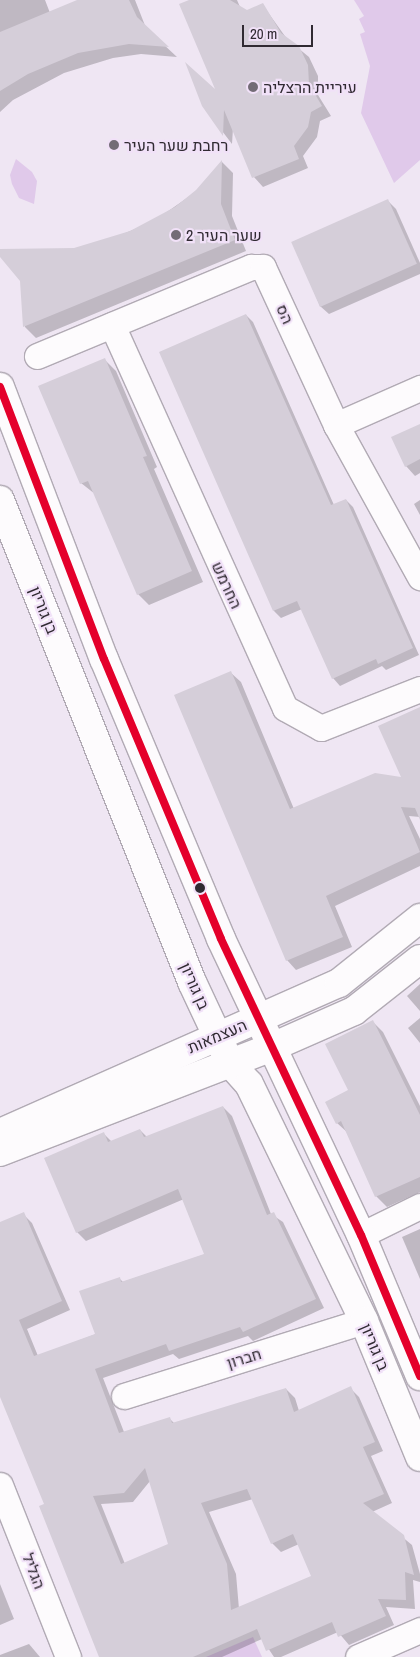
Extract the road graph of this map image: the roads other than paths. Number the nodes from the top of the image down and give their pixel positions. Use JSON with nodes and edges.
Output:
{"nodes":[{"id":1,"x":112,"y":325,"type":"junction"},
{"id":2,"x":37,"y":356,"type":"dead end"},
{"id":3,"x":0,"y":387,"type":"edge"},
{"id":4,"x":420,"y":388,"type":"edge"},
{"id":5,"x":336,"y":425,"type":"junction"},
{"id":6,"x":0,"y":500,"type":"edge"},
{"id":7,"x":5,"y":531,"type":"edge"},
{"id":8,"x":420,"y":577,"type":"edge"},
{"id":9,"x":420,"y":689,"type":"edge"},
{"id":10,"x":420,"y":918,"type":"edge"},
{"id":11,"x":420,"y":959,"type":"edge"},
{"id":12,"x":257,"y":1019,"type":"junction"},
{"id":13,"x":217,"y":1035,"type":"junction"},
{"id":14,"x":270,"y":1048,"type":"junction"},
{"id":15,"x":230,"y":1063,"type":"junction"},
{"id":16,"x":0,"y":1133,"type":"edge"},
{"id":17,"x":0,"y":1152,"type":"edge"},
{"id":18,"x":420,"y":1206,"type":"edge"},
{"id":19,"x":361,"y":1235,"type":"junction"},
{"id":20,"x":364,"y":1321,"type":"junction"},
{"id":21,"x":420,"y":1376,"type":"edge"},
{"id":22,"x":124,"y":1396,"type":"dead end"},
{"id":23,"x":419,"y":1445,"type":"edge"},
{"id":24,"x":0,"y":1485,"type":"edge"},
{"id":25,"x":420,"y":1630,"type":"edge"},
{"id":26,"x":68,"y":1657,"type":"edge"},
{"id":27,"x":358,"y":1657,"type":"edge"}],
"edges":[{"from":1,"to":2,"type":"street","name":"הס"},
{"from":1,"to":5,"type":"street","name":"הס"},
{"from":1,"to":9,"type":"street","name":"החרמש"},
{"from":3,"to":12,"type":"street","name":"בן גוריון"},
{"from":4,"to":5,"type":"street"},
{"from":5,"to":8,"type":"street","name":"הס"},
{"from":6,"to":7,"type":"street","name":"בן גוריון"},
{"from":7,"to":13,"type":"street","name":"בן גוריון"},
{"from":10,"to":12,"type":"street","name":"העצמאות"},
{"from":11,"to":14,"type":"street","name":"העצמאות"},
{"from":12,"to":13,"type":"street","name":"העצמאות"},
{"from":12,"to":14,"type":"street","name":"בן גוריון"},
{"from":13,"to":15,"type":"street","name":"בן גוריון"},
{"from":13,"to":16,"type":"street","name":"העצמאות"},
{"from":14,"to":15,"type":"street","name":"העצמאות"},
{"from":14,"to":19,"type":"street","name":"בן גוריון"},
{"from":15,"to":17,"type":"street","name":"העצמאות"},
{"from":15,"to":20,"type":"street","name":"בן גוריון"},
{"from":18,"to":19,"type":"street"},
{"from":19,"to":21,"type":"street","name":"בן גוריון"},
{"from":20,"to":22,"type":"street","name":"חברון"},
{"from":20,"to":23,"type":"street","name":"בן גוריון"},
{"from":24,"to":26,"type":"street","name":"הגליל"},
{"from":25,"to":27,"type":"street"}]}
